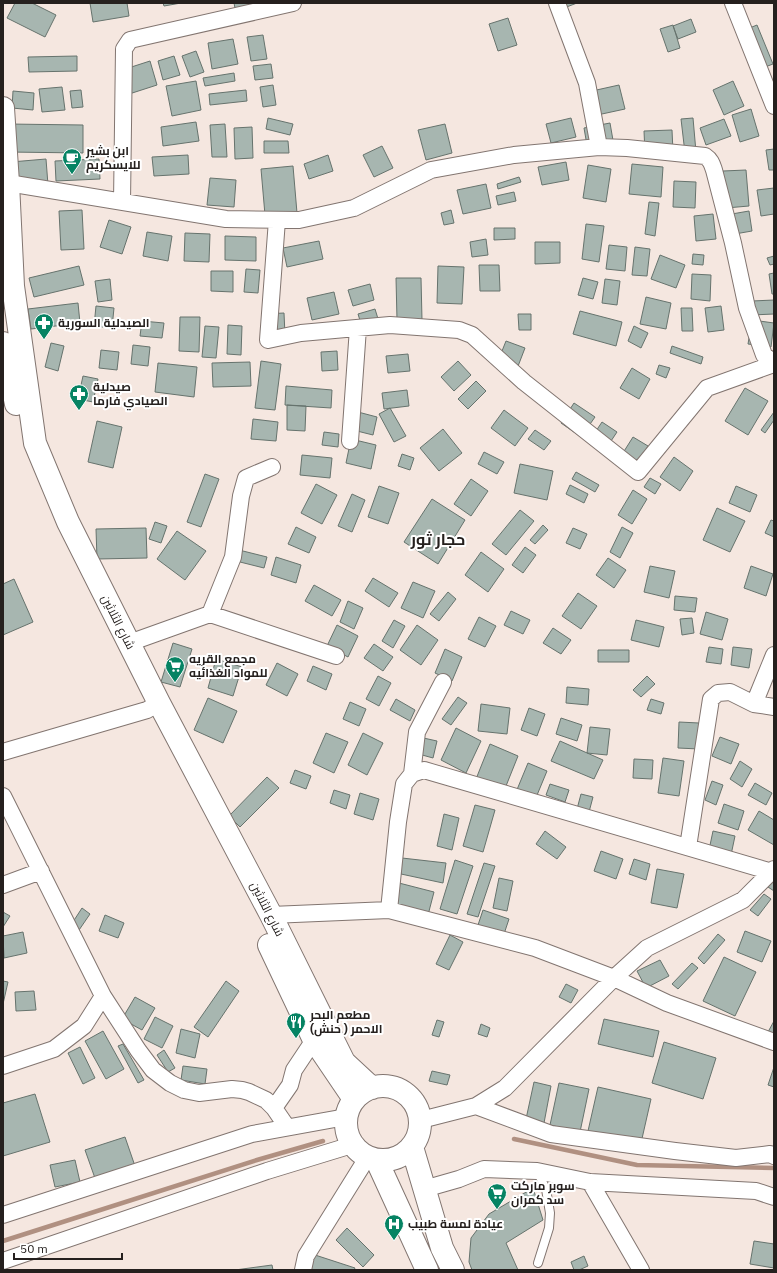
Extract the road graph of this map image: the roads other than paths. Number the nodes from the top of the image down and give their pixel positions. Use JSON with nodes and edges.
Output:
{"nodes":[{"id":1,"x":293,"y":3,"type":"edge"},
{"id":2,"x":558,"y":3,"type":"edge"},
{"id":3,"x":733,"y":3,"type":"edge"},
{"id":4,"x":774,"y":106,"type":"edge"},
{"id":5,"x":3,"y":108,"type":"edge"},
{"id":6,"x":599,"y":146,"type":"junction"},
{"id":7,"x":8,"y":183,"type":"junction"},
{"id":8,"x":122,"y":202,"type":"junction"},
{"id":9,"x":277,"y":220,"type":"junction"},
{"id":10,"x":8,"y":294,"type":"edge"},
{"id":11,"x":358,"y":328,"type":"junction"},
{"id":12,"x":3,"y":343,"type":"edge"},
{"id":13,"x":774,"y":363,"type":"edge"},
{"id":14,"x":350,"y":441,"type":"dead end"},
{"id":15,"x":272,"y":467,"type":"dead end"},
{"id":16,"x":210,"y":614,"type":"junction"},
{"id":17,"x":129,"y":643,"type":"junction"},
{"id":18,"x":774,"y":655,"type":"edge"},
{"id":19,"x":336,"y":656,"type":"dead end"},
{"id":20,"x":443,"y":682,"type":"dead end"},
{"id":21,"x":754,"y":704,"type":"junction"},
{"id":22,"x":153,"y":706,"type":"junction"},
{"id":23,"x":774,"y":707,"type":"edge"},
{"id":24,"x":3,"y":752,"type":"edge"},
{"id":25,"x":412,"y":774,"type":"junction"},
{"id":26,"x":3,"y":796,"type":"edge"},
{"id":27,"x":688,"y":847,"type":"junction"},
{"id":28,"x":41,"y":871,"type":"junction"},
{"id":29,"x":773,"y":871,"type":"edge"},
{"id":30,"x":3,"y":885,"type":"edge"},
{"id":31,"x":389,"y":910,"type":"junction"},
{"id":32,"x":271,"y":915,"type":"junction"},
{"id":33,"x":614,"y":978,"type":"junction"},
{"id":34,"x":103,"y":996,"type":"junction"},
{"id":35,"x":314,"y":1040,"type":"junction"},
{"id":36,"x":774,"y":1042,"type":"edge"},
{"id":37,"x":3,"y":1066,"type":"edge"},
{"id":38,"x":372,"y":1088,"type":"junction"},
{"id":39,"x":476,"y":1106,"type":"junction"},
{"id":40,"x":274,"y":1108,"type":"junction"},
{"id":41,"x":350,"y":1108,"type":"junction"},
{"id":42,"x":421,"y":1120,"type":"junction"},
{"id":43,"x":286,"y":1127,"type":"junction"},
{"id":44,"x":412,"y":1147,"type":"junction"},
{"id":45,"x":365,"y":1154,"type":"junction"},
{"id":46,"x":774,"y":1156,"type":"edge"},
{"id":47,"x":537,"y":1171,"type":"junction"},
{"id":48,"x":590,"y":1182,"type":"junction"},
{"id":49,"x":424,"y":1189,"type":"junction"},
{"id":50,"x":774,"y":1196,"type":"edge"},
{"id":51,"x":3,"y":1215,"type":"edge"},
{"id":52,"x":3,"y":1261,"type":"edge"},
{"id":53,"x":538,"y":1264,"type":"dead end"},
{"id":54,"x":303,"y":1270,"type":"edge"},
{"id":55,"x":427,"y":1270,"type":"edge"},
{"id":56,"x":453,"y":1270,"type":"edge"},
{"id":57,"x":641,"y":1270,"type":"edge"}],
"edges":[{"from":1,"to":8,"type":"street"},
{"from":2,"to":6,"type":"street"},
{"from":3,"to":4,"type":"street"},
{"from":5,"to":7,"type":"main road","name":"شارع الثلاثين"},
{"from":6,"to":9,"type":"street"},
{"from":6,"to":13,"type":"street"},
{"from":7,"to":8,"type":"street"},
{"from":7,"to":10,"type":"main road","name":"شارع الثلاثين"},
{"from":8,"to":9,"type":"street"},
{"from":9,"to":11,"type":"street"},
{"from":10,"to":17,"type":"main road","name":"شارع الثلاثين"},
{"from":11,"to":13,"type":"street"},
{"from":11,"to":14,"type":"street"},
{"from":12,"to":22,"type":"main road","name":"شارع الثلاثين"},
{"from":15,"to":16,"type":"street"},
{"from":16,"to":17,"type":"street"},
{"from":16,"to":19,"type":"street"},
{"from":17,"to":22,"type":"main road","name":"شارع الثلاثين"},
{"from":18,"to":21,"type":"street"},
{"from":20,"to":25,"type":"street"},
{"from":21,"to":23,"type":"street"},
{"from":21,"to":27,"type":"street"},
{"from":22,"to":24,"type":"street"},
{"from":22,"to":32,"type":"main road","name":"شارع الثلاثين"},
{"from":22,"to":35,"type":"main road","name":"شارع الثلاثين"},
{"from":25,"to":27,"type":"street"},
{"from":25,"to":31,"type":"street"},
{"from":26,"to":28,"type":"street"},
{"from":27,"to":29,"type":"street"},
{"from":28,"to":30,"type":"street"},
{"from":28,"to":34,"type":"street"},
{"from":29,"to":33,"type":"street"},
{"from":31,"to":32,"type":"street"},
{"from":31,"to":33,"type":"street"},
{"from":32,"to":38,"type":"main road","name":"شارع الثلاثين"},
{"from":33,"to":36,"type":"street"},
{"from":33,"to":39,"type":"street"},
{"from":34,"to":37,"type":"street"},
{"from":34,"to":40,"type":"street"},
{"from":35,"to":40,"type":"street"},
{"from":35,"to":41,"type":"main road","name":"شارع الثلاثين"},
{"from":38,"to":41,"type":"main road"},
{"from":38,"to":42,"type":"main road"},
{"from":39,"to":42,"type":"street"},
{"from":39,"to":46,"type":"street"},
{"from":40,"to":43,"type":"street"},
{"from":41,"to":43,"type":"street"},
{"from":41,"to":45,"type":"main road"},
{"from":42,"to":44,"type":"main road"},
{"from":43,"to":51,"type":"street"},
{"from":44,"to":45,"type":"main road"},
{"from":44,"to":49,"type":"main road"},
{"from":45,"to":52,"type":"street"},
{"from":45,"to":54,"type":"street"},
{"from":45,"to":55,"type":"main road"},
{"from":47,"to":48,"type":"street"},
{"from":47,"to":49,"type":"street"},
{"from":47,"to":53,"type":"lane"},
{"from":48,"to":50,"type":"street"},
{"from":48,"to":57,"type":"street"},
{"from":49,"to":56,"type":"main road"}]}
